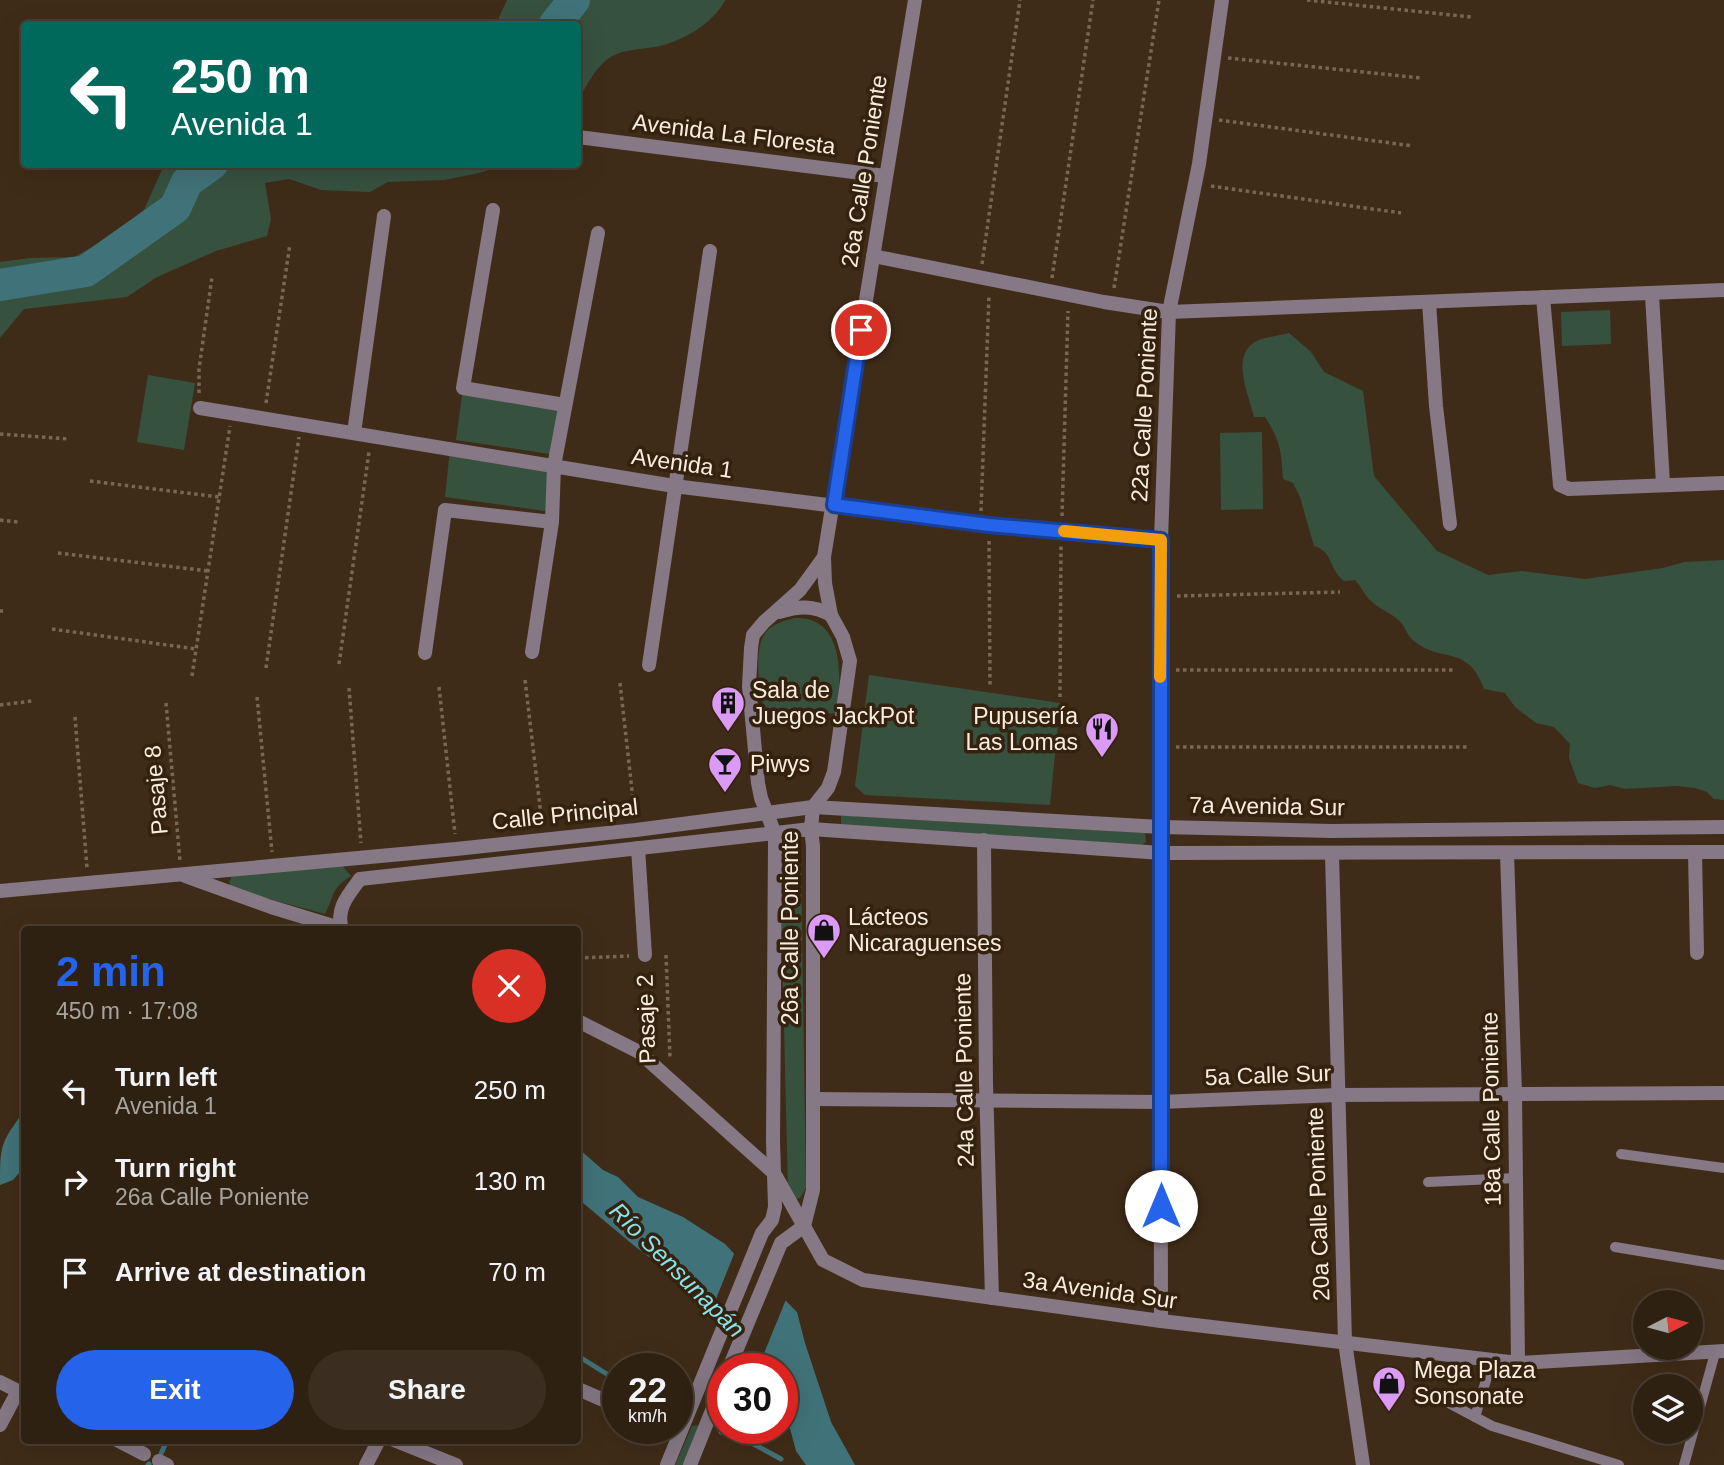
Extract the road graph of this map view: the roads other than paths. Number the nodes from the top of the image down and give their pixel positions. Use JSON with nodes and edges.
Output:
{"nodes":[{"id":1,"x":915,"y":0,"type":"edge"},
{"id":2,"x":1222,"y":0,"type":"edge"},
{"id":3,"x":581,"y":136,"type":"edge"},
{"id":4,"x":886,"y":176,"type":"junction"},
{"id":5,"x":494,"y":210,"type":"dead end"},
{"id":6,"x":384,"y":216,"type":"dead end"},
{"id":7,"x":598,"y":233,"type":"dead end"},
{"id":8,"x":710,"y":251,"type":"dead end"},
{"id":9,"x":873,"y":256,"type":"junction"},
{"id":10,"x":1724,"y":290,"type":"edge"},
{"id":11,"x":1652,"y":295,"type":"junction"},
{"id":12,"x":1543,"y":297,"type":"junction"},
{"id":13,"x":1429,"y":302,"type":"junction"},
{"id":14,"x":1169,"y":312,"type":"junction"},
{"id":15,"x":565,"y":405,"type":"junction"},
{"id":16,"x":200,"y":408,"type":"road end"},
{"id":17,"x":354,"y":433,"type":"junction"},
{"id":18,"x":554,"y":466,"type":"junction"},
{"id":19,"x":1724,"y":483,"type":"edge"},
{"id":20,"x":1663,"y":484,"type":"junction"},
{"id":21,"x":674,"y":486,"type":"junction"},
{"id":22,"x":834,"y":505,"type":"junction"},
{"id":23,"x":552,"y":522,"type":"junction"},
{"id":24,"x":1450,"y":524,"type":"dead end"},
{"id":25,"x":1161,"y":540,"type":"junction"},
{"id":26,"x":824,"y":557,"type":"junction"},
{"id":27,"x":773,"y":614,"type":"junction"},
{"id":28,"x":831,"y":615,"type":"junction"},
{"id":29,"x":532,"y":652,"type":"dead end"},
{"id":30,"x":425,"y":653,"type":"dead end"},
{"id":31,"x":649,"y":665,"type":"dead end"},
{"id":32,"x":813,"y":807,"type":"junction"},
{"id":33,"x":767,"y":814,"type":"junction"},
{"id":34,"x":1161,"y":827,"type":"junction"},
{"id":35,"x":1724,"y":827,"type":"edge"},
{"id":36,"x":811,"y":829,"type":"junction"},
{"id":37,"x":775,"y":834,"type":"junction"},
{"id":38,"x":984,"y":840,"type":"junction"},
{"id":39,"x":638,"y":848,"type":"junction"},
{"id":40,"x":1695,"y":852,"type":"junction"},
{"id":41,"x":1724,"y":852,"type":"edge"},
{"id":42,"x":1162,"y":853,"type":"junction"},
{"id":43,"x":1507,"y":853,"type":"junction"},
{"id":44,"x":1332,"y":854,"type":"junction"},
{"id":45,"x":345,"y":858,"type":"junction"},
{"id":46,"x":181,"y":874,"type":"junction"},
{"id":47,"x":360,"y":879,"type":"junction"},
{"id":48,"x":0,"y":891,"type":"edge"},
{"id":49,"x":332,"y":926,"type":"edge"},
{"id":50,"x":341,"y":926,"type":"edge"},
{"id":51,"x":1697,"y":953,"type":"dead end"},
{"id":52,"x":646,"y":955,"type":"road end"},
{"id":53,"x":581,"y":1023,"type":"edge"},
{"id":54,"x":1724,"y":1093,"type":"edge"},
{"id":55,"x":1515,"y":1094,"type":"junction"},
{"id":56,"x":1338,"y":1095,"type":"junction"},
{"id":57,"x":813,"y":1099,"type":"junction"},
{"id":58,"x":986,"y":1102,"type":"junction"},
{"id":59,"x":1160,"y":1102,"type":"junction"},
{"id":60,"x":1622,"y":1154,"type":"dead end"},
{"id":61,"x":1724,"y":1168,"type":"edge"},
{"id":62,"x":774,"y":1173,"type":"junction"},
{"id":63,"x":1516,"y":1178,"type":"junction"},
{"id":64,"x":1427,"y":1182,"type":"dead end"},
{"id":65,"x":804,"y":1226,"type":"junction"},
{"id":66,"x":1615,"y":1247,"type":"dead end"},
{"id":67,"x":1724,"y":1265,"type":"edge"},
{"id":68,"x":992,"y":1298,"type":"junction"},
{"id":69,"x":1161,"y":1321,"type":"junction"},
{"id":70,"x":1345,"y":1342,"type":"junction"},
{"id":71,"x":1719,"y":1352,"type":"edge"},
{"id":72,"x":735,"y":1353,"type":"edge"},
{"id":73,"x":1492,"y":1360,"type":"junction"},
{"id":74,"x":1518,"y":1363,"type":"junction"},
{"id":75,"x":0,"y":1382,"type":"edge"},
{"id":76,"x":581,"y":1391,"type":"edge"},
{"id":77,"x":21,"y":1392,"type":"edge"},
{"id":78,"x":1430,"y":1393,"type":"dead end"},
{"id":79,"x":602,"y":1400,"type":"edge"},
{"id":80,"x":1475,"y":1417,"type":"junction"},
{"id":81,"x":707,"y":1421,"type":"edge"},
{"id":82,"x":0,"y":1425,"type":"edge"},
{"id":83,"x":125,"y":1444,"type":"edge"},
{"id":84,"x":377,"y":1444,"type":"edge"},
{"id":85,"x":404,"y":1444,"type":"edge"},
{"id":86,"x":144,"y":1454,"type":"dead end"},
{"id":87,"x":366,"y":1465,"type":"edge"},
{"id":88,"x":456,"y":1465,"type":"edge"},
{"id":89,"x":667,"y":1465,"type":"edge"},
{"id":90,"x":690,"y":1465,"type":"edge"},
{"id":91,"x":1363,"y":1465,"type":"edge"},
{"id":92,"x":1619,"y":1465,"type":"edge"},
{"id":93,"x":1684,"y":1465,"type":"edge"}],
"edges":[{"from":1,"to":4,"type":"street","name":"26a Calle Poniente"},
{"from":2,"to":14,"type":"street","name":"22a Calle Poniente"},
{"from":3,"to":4,"type":"street","name":"Avenida La Floresta"},
{"from":4,"to":9,"type":"street","name":"26a Calle Poniente"},
{"from":5,"to":15,"type":"street"},
{"from":6,"to":17,"type":"street"},
{"from":7,"to":15,"type":"street"},
{"from":8,"to":21,"type":"street"},
{"from":9,"to":14,"type":"street"},
{"from":9,"to":22,"type":"street","name":"26a Calle Poniente"},
{"from":10,"to":11,"type":"street"},
{"from":11,"to":12,"type":"street"},
{"from":11,"to":20,"type":"street"},
{"from":12,"to":13,"type":"street"},
{"from":12,"to":20,"type":"street"},
{"from":13,"to":14,"type":"street"},
{"from":13,"to":24,"type":"street"},
{"from":14,"to":25,"type":"street","name":"22a Calle Poniente"},
{"from":15,"to":18,"type":"street"},
{"from":16,"to":17,"type":"street","name":"Avenida 1"},
{"from":17,"to":18,"type":"street","name":"Avenida 1"},
{"from":18,"to":21,"type":"street","name":"Avenida 1"},
{"from":18,"to":23,"type":"street"},
{"from":19,"to":20,"type":"street"},
{"from":21,"to":22,"type":"street","name":"Avenida 1"},
{"from":21,"to":31,"type":"street"},
{"from":22,"to":25,"type":"street","name":"Avenida 1"},
{"from":22,"to":26,"type":"street","name":"26a Calle Poniente"},
{"from":23,"to":29,"type":"street"},
{"from":23,"to":30,"type":"street"},
{"from":25,"to":34,"type":"street","name":"22a Calle Poniente"},
{"from":26,"to":27,"type":"street","name":"26a Calle Poniente"},
{"from":26,"to":28,"type":"street","name":"26a Calle Poniente"},
{"from":27,"to":28,"type":"street"},
{"from":27,"to":33,"type":"street","name":"26a Calle Poniente"},
{"from":28,"to":32,"type":"street","name":"26a Calle Poniente"},
{"from":32,"to":33,"type":"street","name":"7a Avenida Sur"},
{"from":32,"to":34,"type":"street","name":"7a Avenida Sur"},
{"from":32,"to":36,"type":"street","name":"26a Calle Poniente"},
{"from":33,"to":37,"type":"street"},
{"from":33,"to":45,"type":"street","name":"Calle Principal"},
{"from":34,"to":35,"type":"street","name":"7a Avenida Sur"},
{"from":34,"to":42,"type":"street","name":"22a Calle Poniente"},
{"from":36,"to":37,"type":"street","name":"7a Avenida Sur"},
{"from":36,"to":38,"type":"street","name":"7a Avenida Sur"},
{"from":36,"to":57,"type":"street","name":"26a Calle Poniente"},
{"from":37,"to":39,"type":"street","name":"Calle Principal"},
{"from":37,"to":62,"type":"street"},
{"from":38,"to":42,"type":"street","name":"7a Avenida Sur"},
{"from":38,"to":58,"type":"street","name":"24a Calle Poniente"},
{"from":39,"to":47,"type":"street","name":"Calle Principal"},
{"from":39,"to":52,"type":"street"},
{"from":40,"to":41,"type":"street","name":"7a Avenida Sur"},
{"from":40,"to":43,"type":"street","name":"7a Avenida Sur"},
{"from":40,"to":51,"type":"street"},
{"from":42,"to":44,"type":"street","name":"7a Avenida Sur"},
{"from":42,"to":59,"type":"street","name":"22a Calle Poniente"},
{"from":43,"to":44,"type":"street","name":"7a Avenida Sur"},
{"from":43,"to":55,"type":"street","name":"18a Calle Poniente"},
{"from":44,"to":56,"type":"street","name":"20a Calle Poniente"},
{"from":45,"to":46,"type":"street","name":"Calle Principal"},
{"from":45,"to":47,"type":"street"},
{"from":46,"to":48,"type":"street","name":"Calle Principal"},
{"from":46,"to":49,"type":"street"},
{"from":47,"to":50,"type":"street"},
{"from":53,"to":62,"type":"street","name":"3a Avenida Sur"},
{"from":54,"to":55,"type":"street","name":"5a Calle Sur"},
{"from":55,"to":56,"type":"street","name":"5a Calle Sur"},
{"from":55,"to":63,"type":"street","name":"18a Calle Poniente"},
{"from":56,"to":59,"type":"street","name":"5a Calle Sur"},
{"from":56,"to":70,"type":"street","name":"20a Calle Poniente"},
{"from":57,"to":58,"type":"street","name":"5a Calle Sur"},
{"from":57,"to":65,"type":"street","name":"26a Calle Poniente"},
{"from":58,"to":59,"type":"street","name":"5a Calle Sur"},
{"from":58,"to":68,"type":"street","name":"24a Calle Poniente"},
{"from":59,"to":69,"type":"street","name":"22a Calle Poniente"},
{"from":60,"to":61,"type":"lane"},
{"from":62,"to":65,"type":"street","name":"3a Avenida Sur"},
{"from":62,"to":89,"type":"street"},
{"from":63,"to":64,"type":"lane"},
{"from":63,"to":74,"type":"street","name":"18a Calle Poniente"},
{"from":65,"to":68,"type":"street","name":"3a Avenida Sur"},
{"from":65,"to":72,"type":"street"},
{"from":66,"to":67,"type":"lane"},
{"from":68,"to":69,"type":"street","name":"3a Avenida Sur"},
{"from":69,"to":70,"type":"street","name":"3a Avenida Sur"},
{"from":70,"to":73,"type":"street","name":"3a Avenida Sur"},
{"from":70,"to":91,"type":"street","name":"20a Calle Poniente"},
{"from":71,"to":74,"type":"street","name":"3a Avenida Sur"},
{"from":71,"to":93,"type":"lane"},
{"from":73,"to":74,"type":"street","name":"3a Avenida Sur"},
{"from":73,"to":80,"type":"lane"},
{"from":75,"to":77,"type":"street"},
{"from":76,"to":79,"type":"street"},
{"from":77,"to":82,"type":"street"},
{"from":78,"to":80,"type":"lane"},
{"from":80,"to":92,"type":"lane"},
{"from":81,"to":90,"type":"street"},
{"from":83,"to":86,"type":"street"},
{"from":84,"to":87,"type":"street"},
{"from":85,"to":88,"type":"street"}]}
